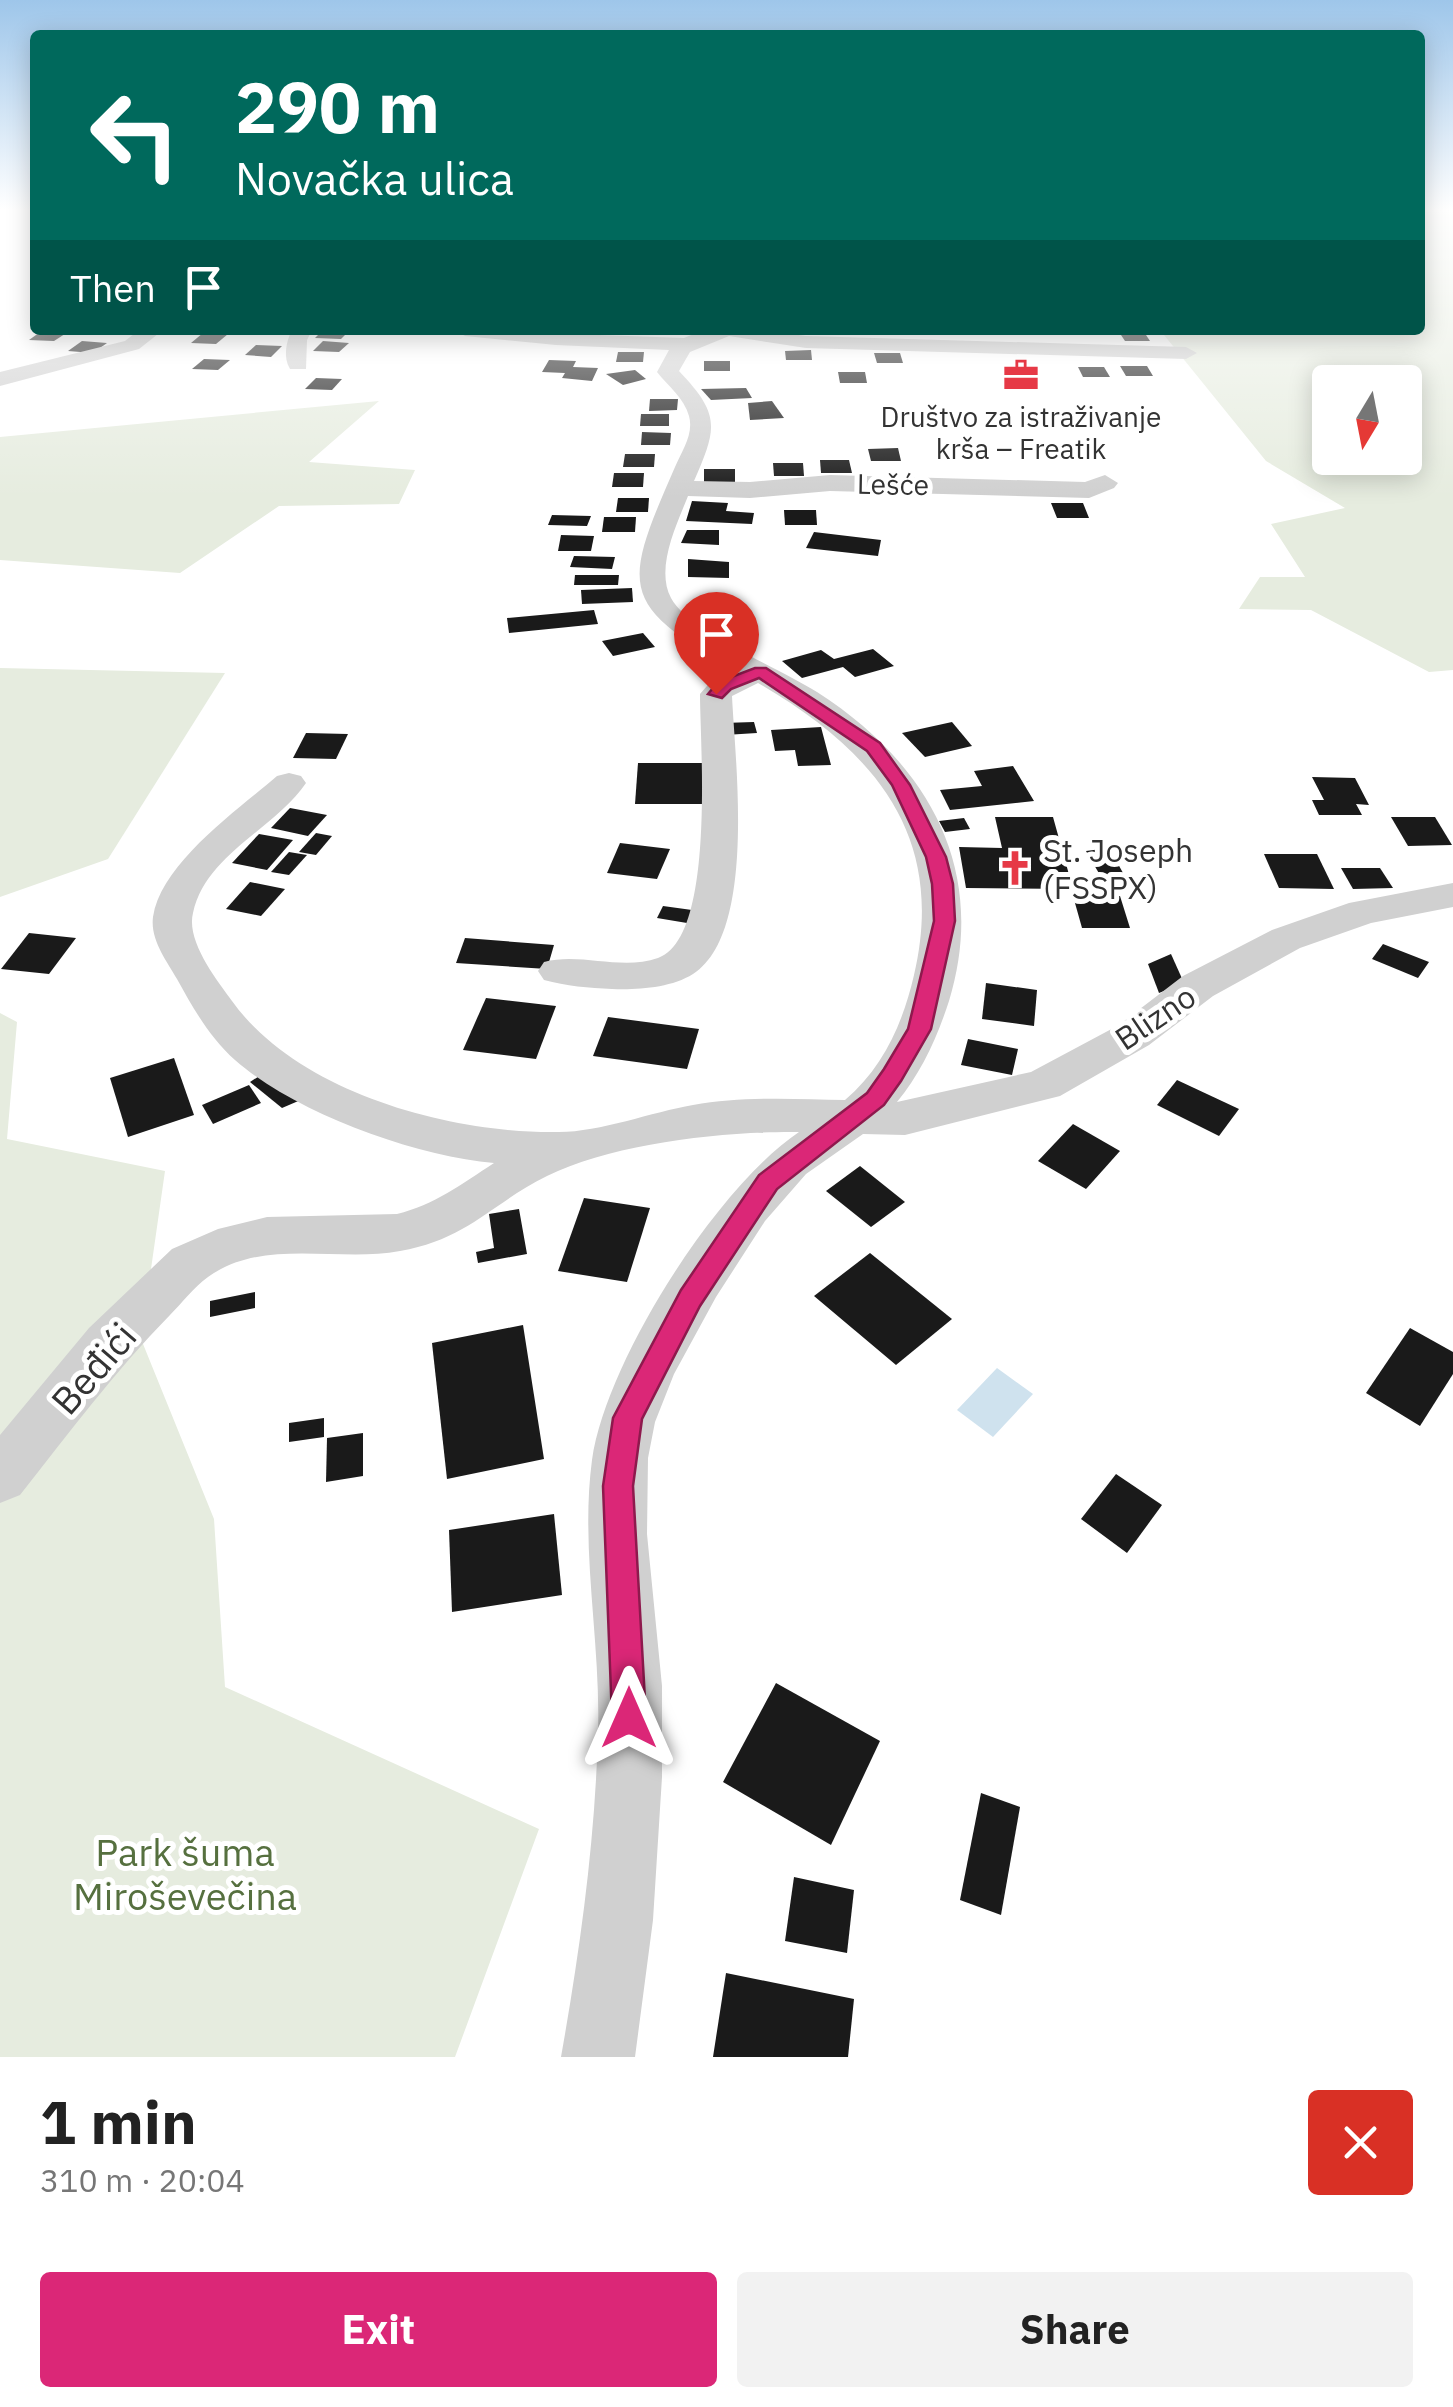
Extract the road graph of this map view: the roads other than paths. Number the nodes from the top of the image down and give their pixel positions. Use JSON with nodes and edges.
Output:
{"nodes":[{"id":1,"x":146,"y":335,"type":"edge"},
{"id":2,"x":300,"y":335,"type":"edge"},
{"id":3,"x":516,"y":335,"type":"edge"},
{"id":4,"x":713,"y":335,"type":"edge"},
{"id":5,"x":761,"y":335,"type":"edge"},
{"id":6,"x":683,"y":344,"type":"junction"},
{"id":7,"x":1186,"y":353,"type":"dead end"},
{"id":8,"x":298,"y":364,"type":"dead end"},
{"id":9,"x":0,"y":379,"type":"edge"},
{"id":10,"x":1104,"y":483,"type":"dead end"},
{"id":11,"x":680,"y":488,"type":"junction"},
{"id":12,"x":760,"y":672,"type":"junction"},
{"id":13,"x":289,"y":784,"type":"dead end"},
{"id":14,"x":1453,"y":895,"type":"edge"},
{"id":15,"x":558,"y":971,"type":"dead end"},
{"id":16,"x":853,"y":1117,"type":"junction"},
{"id":17,"x":564,"y":1149,"type":"junction"},
{"id":18,"x":0,"y":1477,"type":"edge"},
{"id":19,"x":598,"y":2057,"type":"edge"}],
"edges":[{"from":1,"to":9,"type":"street"},
{"from":2,"to":8,"type":"street"},
{"from":3,"to":6,"type":"street"},
{"from":4,"to":6,"type":"street"},
{"from":5,"to":7,"type":"street"},
{"from":6,"to":11,"type":"street"},
{"from":10,"to":11,"type":"street","name":"Lešće"},
{"from":11,"to":12,"type":"street"},
{"from":12,"to":15,"type":"street"},
{"from":12,"to":16,"type":"street"},
{"from":13,"to":17,"type":"street"},
{"from":14,"to":16,"type":"street","name":"Blizno"},
{"from":16,"to":17,"type":"street","name":"Blizno"},
{"from":16,"to":19,"type":"street"},
{"from":17,"to":18,"type":"street","name":"Beđići"}]}
